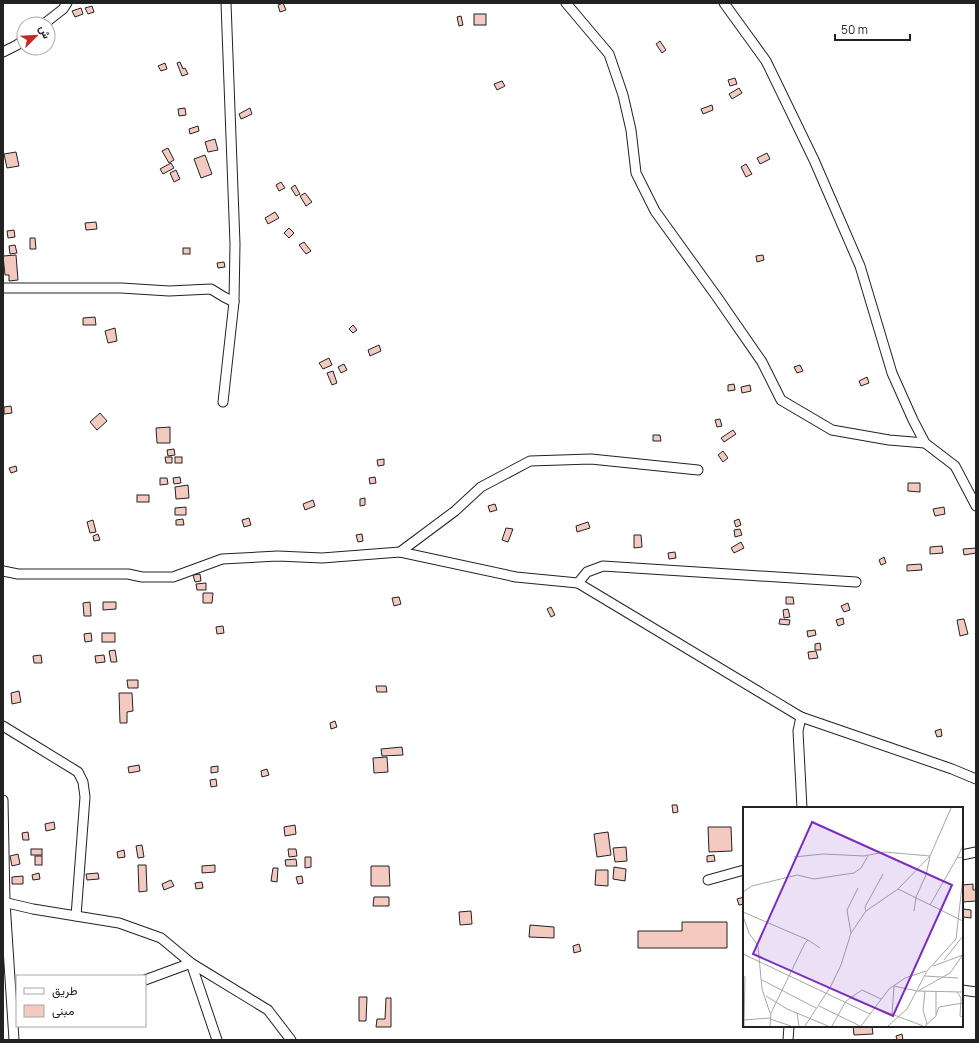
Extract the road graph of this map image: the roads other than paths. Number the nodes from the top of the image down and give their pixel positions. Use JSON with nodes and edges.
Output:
{"nodes":[{"id":1,"x":67,"y":3,"type":"edge"},
{"id":2,"x":226,"y":3,"type":"edge"},
{"id":3,"x":566,"y":3,"type":"edge"},
{"id":4,"x":724,"y":3,"type":"edge"},
{"id":5,"x":54,"y":16,"type":"edge"},
{"id":6,"x":16,"y":46,"type":"edge"},
{"id":7,"x":3,"y":52,"type":"edge"},
{"id":8,"x":3,"y":288,"type":"edge"},
{"id":9,"x":234,"y":302,"type":"junction"},
{"id":10,"x":223,"y":402,"type":"dead end"},
{"id":11,"x":925,"y":443,"type":"junction"},
{"id":12,"x":698,"y":470,"type":"dead end"},
{"id":13,"x":976,"y":506,"type":"edge"},
{"id":14,"x":400,"y":552,"type":"junction"},
{"id":15,"x":3,"y":571,"type":"edge"},
{"id":16,"x":578,"y":582,"type":"junction"},
{"id":17,"x":856,"y":582,"type":"dead end"},
{"id":18,"x":801,"y":717,"type":"junction"},
{"id":19,"x":3,"y":726,"type":"edge"},
{"id":20,"x":976,"y":779,"type":"edge"},
{"id":21,"x":3,"y":800,"type":"edge"},
{"id":22,"x":802,"y":807,"type":"edge"},
{"id":23,"x":976,"y":852,"type":"edge"},
{"id":24,"x":963,"y":855,"type":"edge"},
{"id":25,"x":743,"y":870,"type":"edge"},
{"id":26,"x":708,"y":880,"type":"dead end"},
{"id":27,"x":4,"y":902,"type":"edge"},
{"id":28,"x":76,"y":916,"type":"junction"},
{"id":29,"x":191,"y":963,"type":"junction"},
{"id":30,"x":146,"y":980,"type":"edge"},
{"id":31,"x":963,"y":990,"type":"edge"},
{"id":32,"x":976,"y":992,"type":"edge"},
{"id":33,"x":15,"y":1026,"type":"edge"},
{"id":34,"x":788,"y":1027,"type":"edge"},
{"id":35,"x":14,"y":1040,"type":"edge"},
{"id":36,"x":217,"y":1040,"type":"edge"},
{"id":37,"x":291,"y":1040,"type":"edge"},
{"id":38,"x":788,"y":1040,"type":"edge"}],
"edges":[{"from":1,"to":5,"type":"street"},
{"from":2,"to":9,"type":"street"},
{"from":3,"to":11,"type":"street"},
{"from":4,"to":11,"type":"street"},
{"from":6,"to":7,"type":"street"},
{"from":8,"to":9,"type":"street"},
{"from":9,"to":10,"type":"street"},
{"from":11,"to":13,"type":"street"},
{"from":12,"to":14,"type":"street"},
{"from":14,"to":15,"type":"street"},
{"from":14,"to":16,"type":"street"},
{"from":16,"to":17,"type":"street"},
{"from":16,"to":18,"type":"street"},
{"from":18,"to":20,"type":"street"},
{"from":18,"to":22,"type":"street"},
{"from":19,"to":28,"type":"street"},
{"from":21,"to":27,"type":"street"},
{"from":23,"to":24,"type":"street"},
{"from":25,"to":26,"type":"street"},
{"from":27,"to":28,"type":"street"},
{"from":27,"to":33,"type":"street"},
{"from":28,"to":29,"type":"street"},
{"from":29,"to":30,"type":"street"},
{"from":29,"to":36,"type":"street"},
{"from":29,"to":37,"type":"street"},
{"from":31,"to":32,"type":"street"},
{"from":33,"to":35,"type":"street"},
{"from":34,"to":38,"type":"street"}]}
